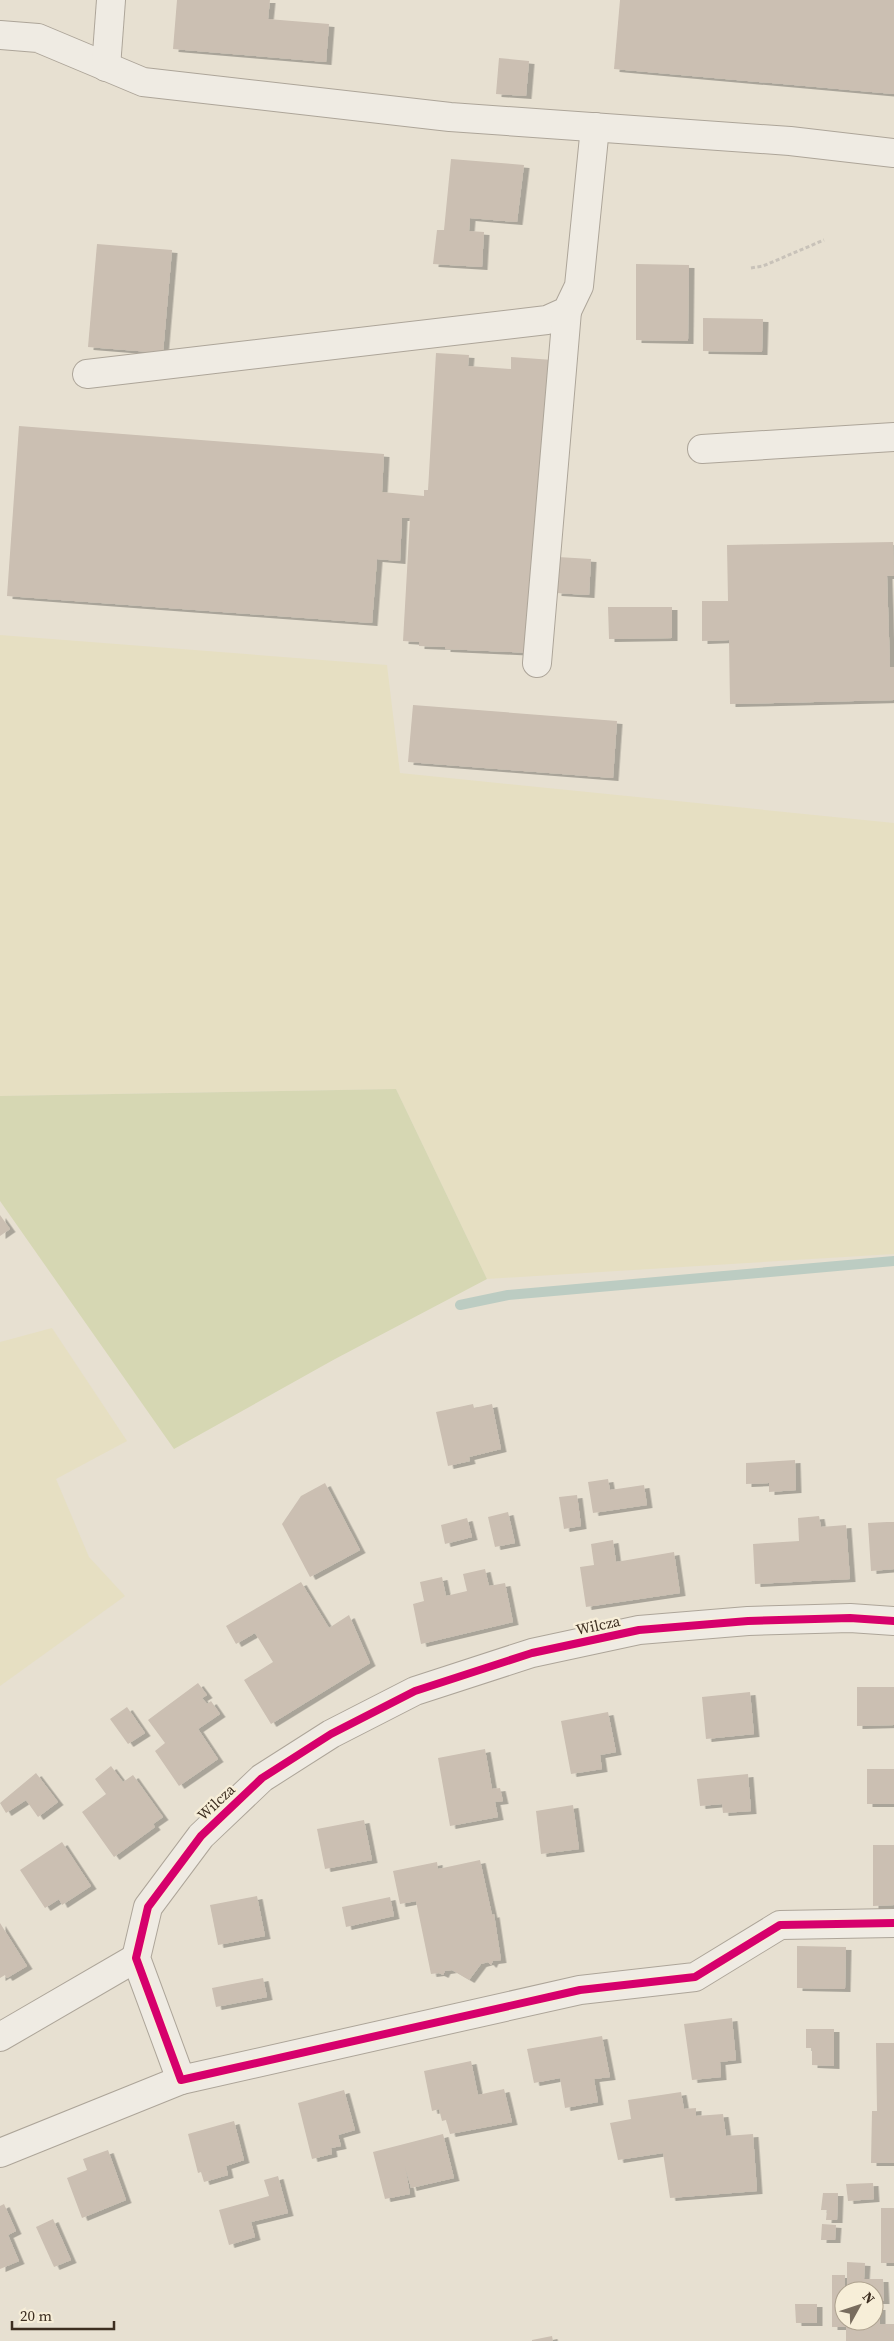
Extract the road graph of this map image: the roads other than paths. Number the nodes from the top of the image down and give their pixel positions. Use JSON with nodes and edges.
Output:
{"nodes":[{"id":1,"x":111,"y":0,"type":"edge"},
{"id":2,"x":0,"y":35,"type":"edge"},
{"id":3,"x":106,"y":67,"type":"junction"},
{"id":4,"x":595,"y":127,"type":"junction"},
{"id":5,"x":894,"y":153,"type":"edge"},
{"id":6,"x":567,"y":311,"type":"junction"},
{"id":7,"x":87,"y":374,"type":"dead end"},
{"id":8,"x":894,"y":437,"type":"edge"},
{"id":9,"x":702,"y":449,"type":"dead end"},
{"id":10,"x":537,"y":663,"type":"dead end"},
{"id":11,"x":894,"y":1621,"type":"edge"},
{"id":12,"x":894,"y":1923,"type":"edge"},
{"id":13,"x":136,"y":1958,"type":"junction"},
{"id":14,"x":0,"y":2037,"type":"edge"},
{"id":15,"x":181,"y":2080,"type":"junction"},
{"id":16,"x":0,"y":2152,"type":"edge"}],
"edges":[{"from":1,"to":3,"type":"street"},
{"from":2,"to":3,"type":"street"},
{"from":3,"to":4,"type":"street"},
{"from":4,"to":5,"type":"street"},
{"from":4,"to":6,"type":"street"},
{"from":6,"to":7,"type":"street"},
{"from":6,"to":10,"type":"street"},
{"from":8,"to":9,"type":"street"},
{"from":11,"to":13,"type":"street","name":"Wilcza"},
{"from":12,"to":15,"type":"street"},
{"from":13,"to":14,"type":"street"},
{"from":13,"to":15,"type":"street"},
{"from":15,"to":16,"type":"street"}]}
